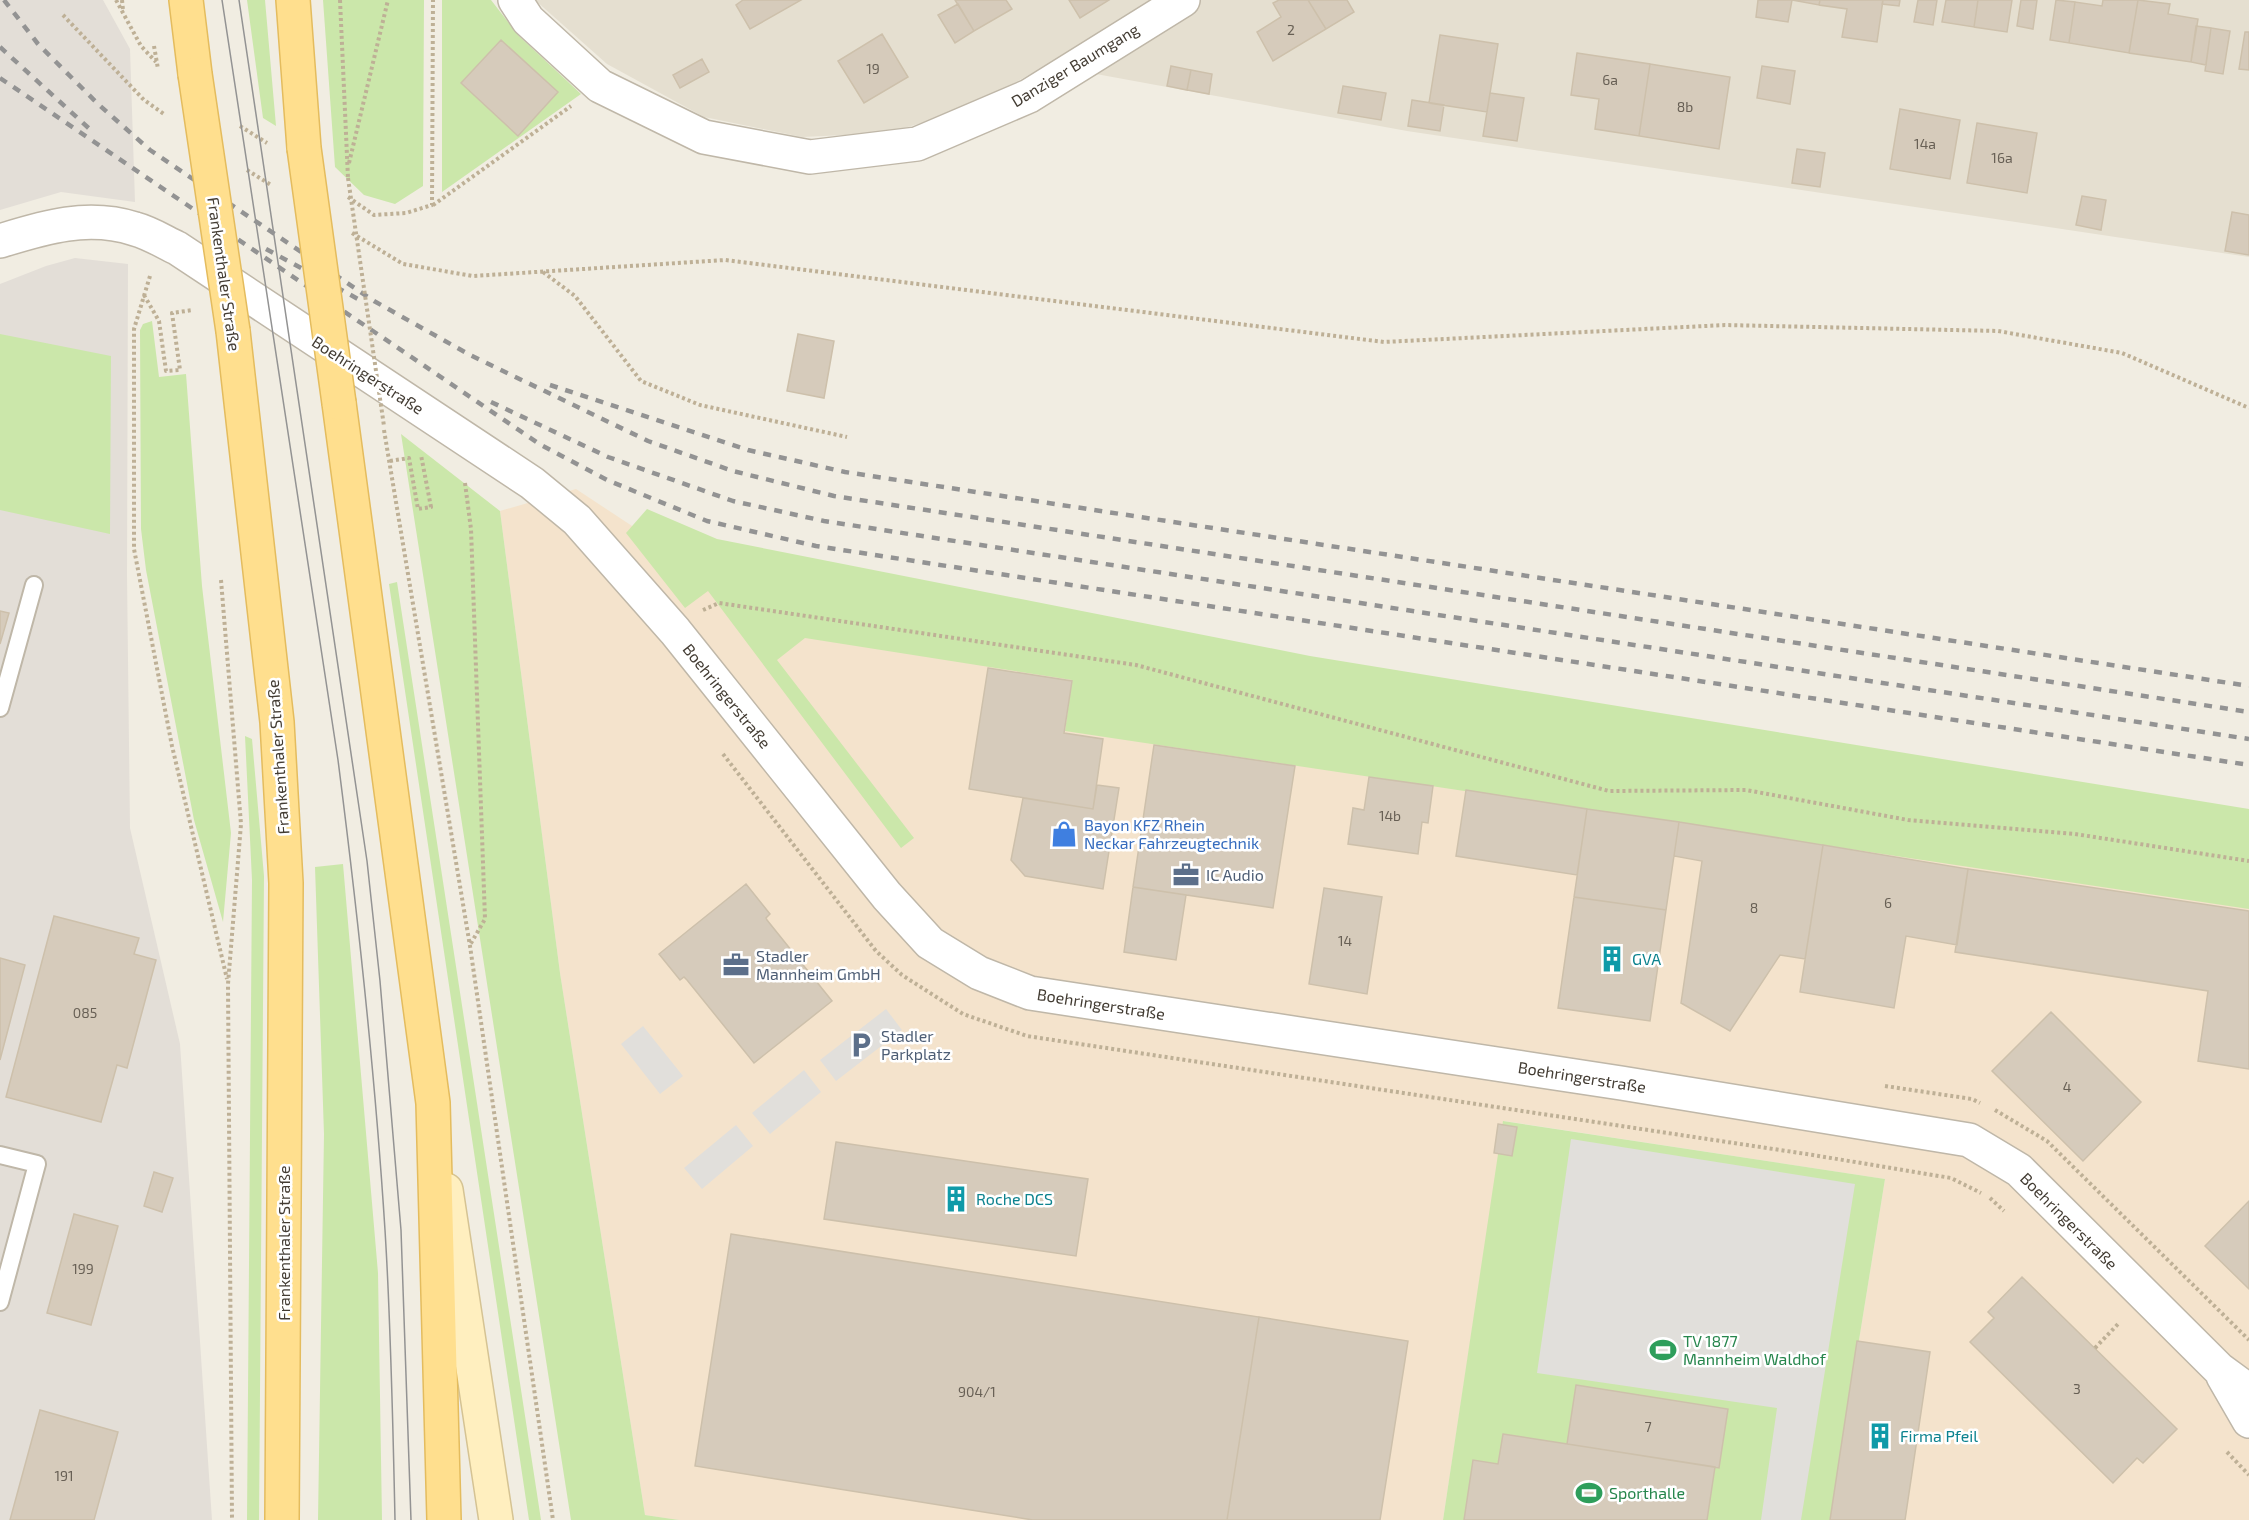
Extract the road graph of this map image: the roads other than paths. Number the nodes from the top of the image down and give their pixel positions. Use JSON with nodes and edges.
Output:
{"nodes":[{"id":1,"x":186,"y":0,"type":"edge"},
{"id":2,"x":293,"y":0,"type":"edge"},
{"id":3,"x":514,"y":0,"type":"edge"},
{"id":4,"x":1183,"y":0,"type":"edge"},
{"id":5,"x":0,"y":241,"type":"edge"},
{"id":6,"x":34,"y":585,"type":"dead end"},
{"id":7,"x":0,"y":708,"type":"edge"},
{"id":8,"x":433,"y":1103,"type":"junction"},
{"id":9,"x":0,"y":1155,"type":"edge"},
{"id":10,"x":0,"y":1302,"type":"edge"},
{"id":11,"x":2219,"y":1369,"type":"junction"},
{"id":12,"x":2249,"y":1391,"type":"edge"},
{"id":13,"x":2249,"y":1421,"type":"edge"},
{"id":14,"x":282,"y":1520,"type":"edge"},
{"id":15,"x":444,"y":1520,"type":"edge"},
{"id":16,"x":496,"y":1520,"type":"edge"}],
"edges":[{"from":1,"to":14,"type":"main road","name":"Frankenthaler Straße","bridge":true},
{"from":2,"to":8,"type":"main road","bridge":true},
{"from":3,"to":4,"type":"street","name":"Danziger Baumgang"},
{"from":5,"to":11,"type":"street","name":"Boehringerstraße"},
{"from":6,"to":7,"type":"lane"},
{"from":8,"to":15,"type":"main road"},
{"from":8,"to":16,"type":"main road"},
{"from":9,"to":10,"type":"lane"},
{"from":11,"to":12,"type":"street","name":"Boehringerstraße"},
{"from":11,"to":13,"type":"street","name":"Boehringerstraße"}]}
